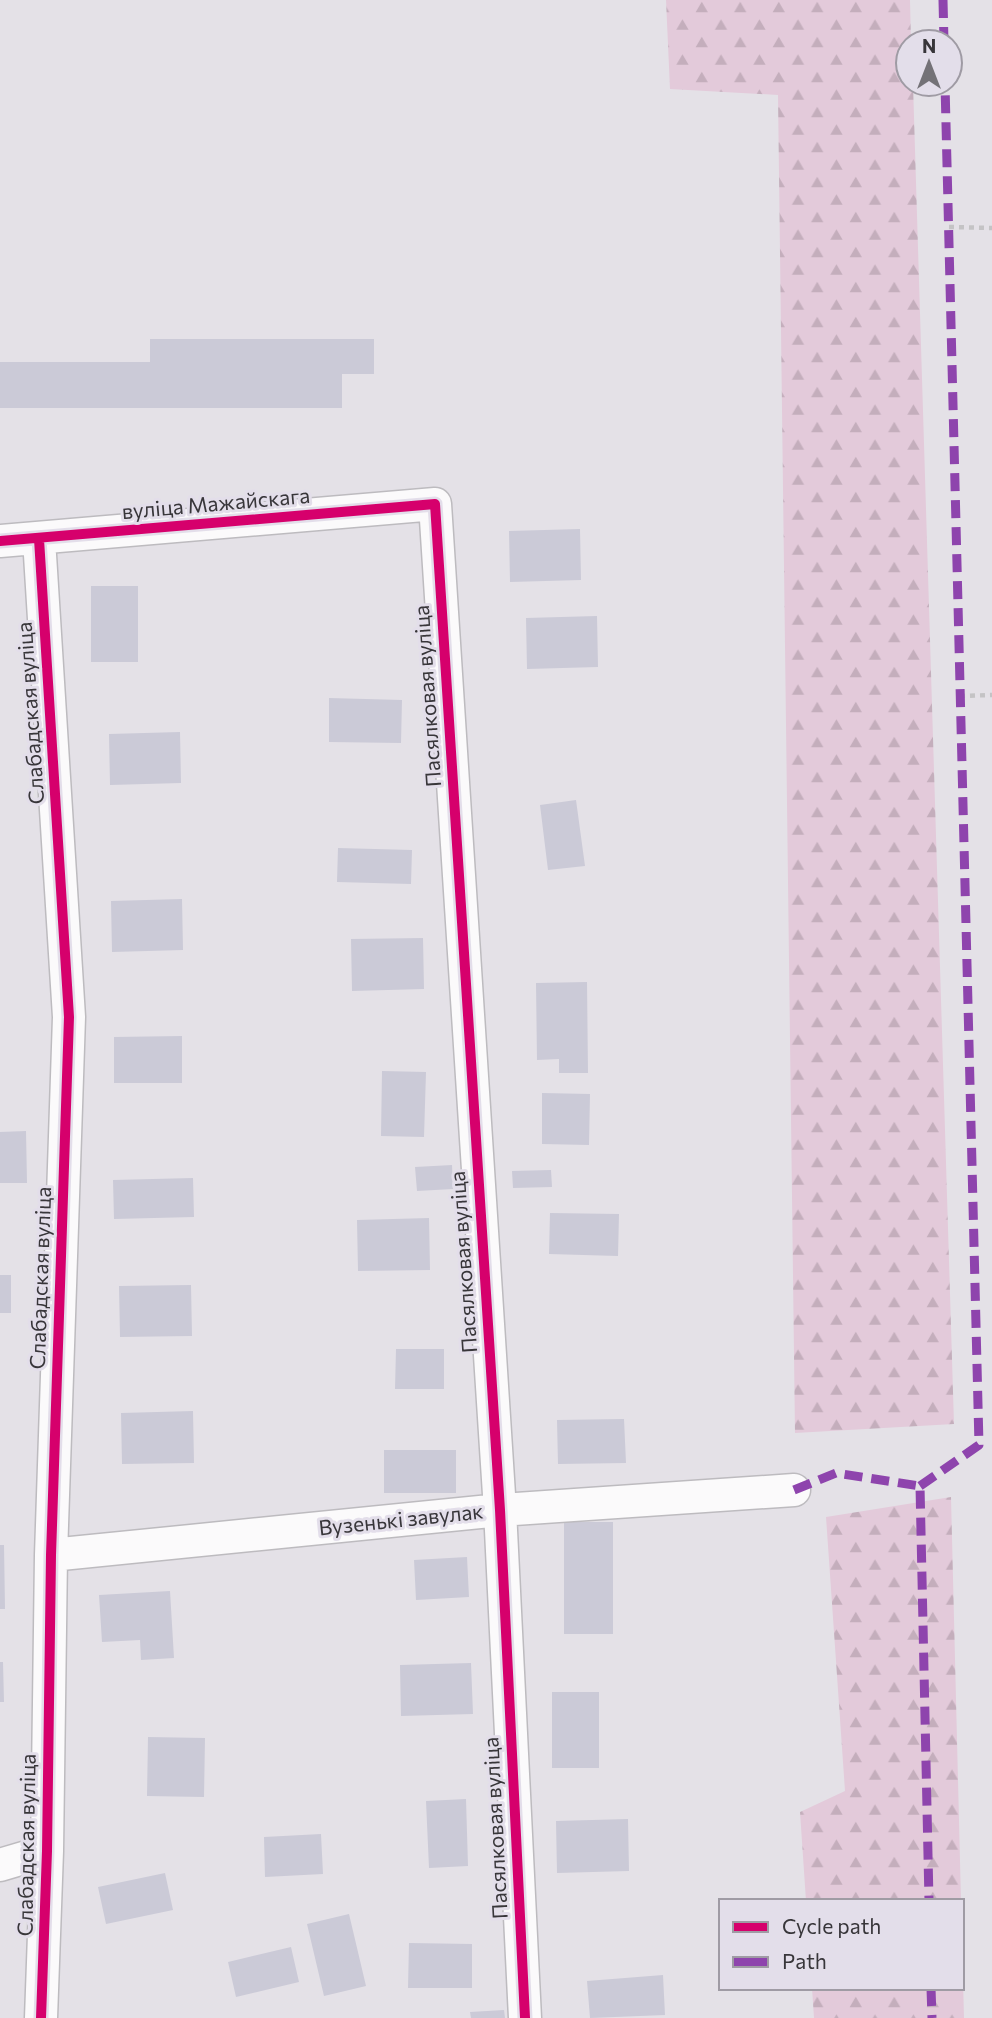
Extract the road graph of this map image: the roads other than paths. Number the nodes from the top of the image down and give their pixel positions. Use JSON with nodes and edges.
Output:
{"nodes":[{"id":1,"x":435,"y":504,"type":"joint"},
{"id":2,"x":39,"y":539,"type":"junction"},
{"id":3,"x":0,"y":541,"type":"edge"},
{"id":4,"x":794,"y":1490,"type":"dead end"},
{"id":5,"x":500,"y":1510,"type":"junction"},
{"id":6,"x":51,"y":1555,"type":"junction"},
{"id":7,"x":47,"y":1851,"type":"junction"},
{"id":8,"x":0,"y":1864,"type":"edge"},
{"id":9,"x":41,"y":2018,"type":"edge"},
{"id":10,"x":525,"y":2018,"type":"edge"}],
"edges":[{"from":1,"to":2,"type":"street","name":"вуліца Мажайскага"},
{"from":1,"to":5,"type":"street","name":"Пасялковая вуліца"},
{"from":2,"to":3,"type":"street","name":"вуліца Мажайскага"},
{"from":2,"to":6,"type":"street","name":"Слабадская вуліца"},
{"from":4,"to":5,"type":"street","name":"Вузенькі завулак"},
{"from":5,"to":6,"type":"street","name":"Вузенькі завулак"},
{"from":5,"to":10,"type":"street","name":"Пасялковая вуліца"},
{"from":6,"to":7,"type":"street","name":"Слабадская вуліца"},
{"from":7,"to":8,"type":"street"},
{"from":7,"to":9,"type":"street","name":"Слабадская вуліца"}]}
